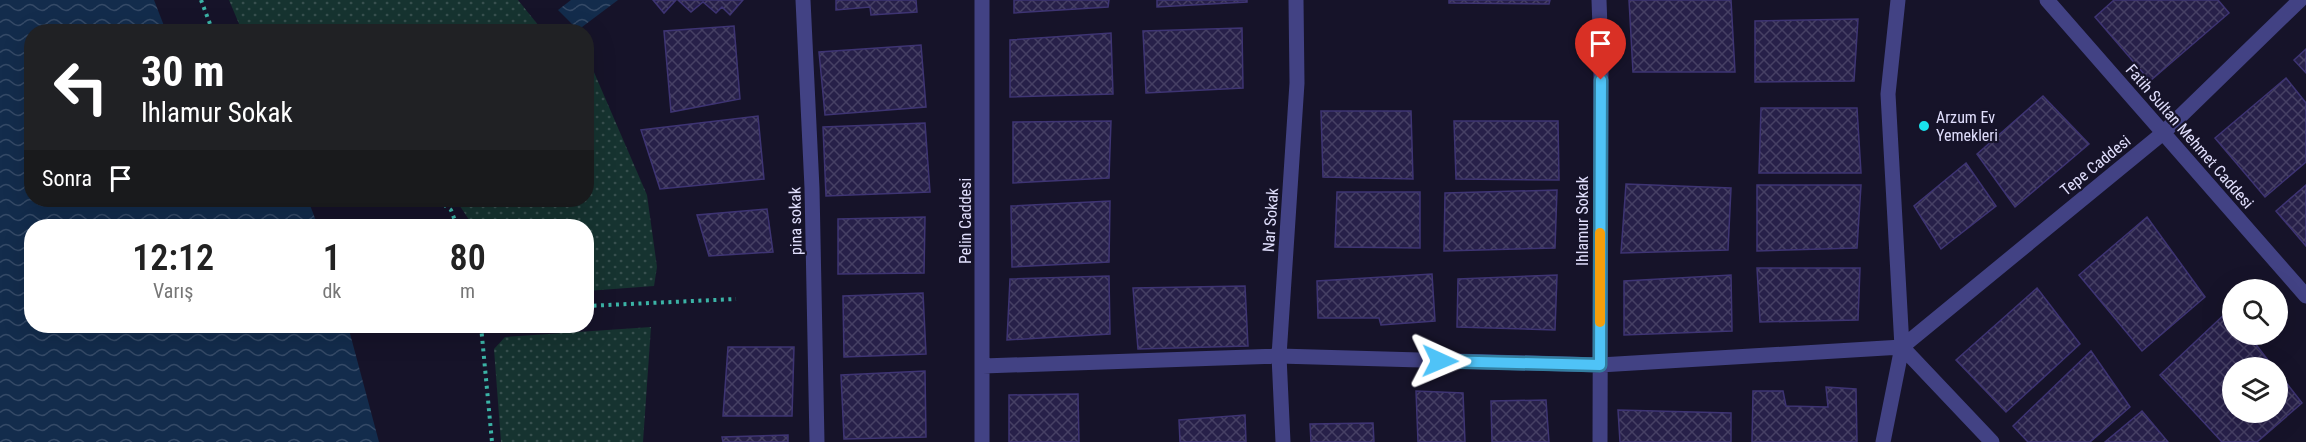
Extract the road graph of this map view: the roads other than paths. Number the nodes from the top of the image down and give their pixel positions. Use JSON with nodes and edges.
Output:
{"nodes":[{"id":1,"x":803,"y":0,"type":"edge"},
{"id":2,"x":982,"y":0,"type":"edge"},
{"id":3,"x":1296,"y":0,"type":"edge"},
{"id":4,"x":1599,"y":0,"type":"edge"},
{"id":5,"x":1898,"y":0,"type":"edge"},
{"id":6,"x":2047,"y":0,"type":"edge"},
{"id":7,"x":2300,"y":0,"type":"edge"},
{"id":8,"x":2163,"y":133,"type":"junction"},
{"id":9,"x":2306,"y":296,"type":"edge"},
{"id":10,"x":1902,"y":347,"type":"junction"},
{"id":11,"x":1279,"y":356,"type":"junction"},
{"id":12,"x":1600,"y":365,"type":"junction"},
{"id":13,"x":982,"y":366,"type":"junction"},
{"id":14,"x":817,"y":442,"type":"edge"},
{"id":15,"x":982,"y":442,"type":"edge"},
{"id":16,"x":1283,"y":442,"type":"edge"},
{"id":17,"x":1600,"y":442,"type":"edge"},
{"id":18,"x":1883,"y":442,"type":"edge"},
{"id":19,"x":1992,"y":442,"type":"edge"}],
"edges":[{"from":1,"to":14,"type":"street","name":"pina sokak"},
{"from":2,"to":13,"type":"street","name":"Pelin Caddesi"},
{"from":3,"to":11,"type":"street","name":"Nar Sokak"},
{"from":4,"to":12,"type":"street","name":"Ihlamur Sokak"},
{"from":5,"to":10,"type":"street"},
{"from":6,"to":8,"type":"street","name":"Fatih Sultan Mehmet Caddesi"},
{"from":7,"to":8,"type":"street","name":"Tepe Caddesi"},
{"from":8,"to":9,"type":"street","name":"Fatih Sultan Mehmet Caddesi"},
{"from":8,"to":10,"type":"street","name":"Tepe Caddesi"},
{"from":10,"to":12,"type":"street"},
{"from":10,"to":18,"type":"street"},
{"from":10,"to":19,"type":"street"},
{"from":11,"to":12,"type":"street"},
{"from":11,"to":13,"type":"street"},
{"from":11,"to":16,"type":"street","name":"Nar Sokak"},
{"from":12,"to":17,"type":"street","name":"Ihlamur Sokak"},
{"from":13,"to":15,"type":"street","name":"Pelin Caddesi"}]}
